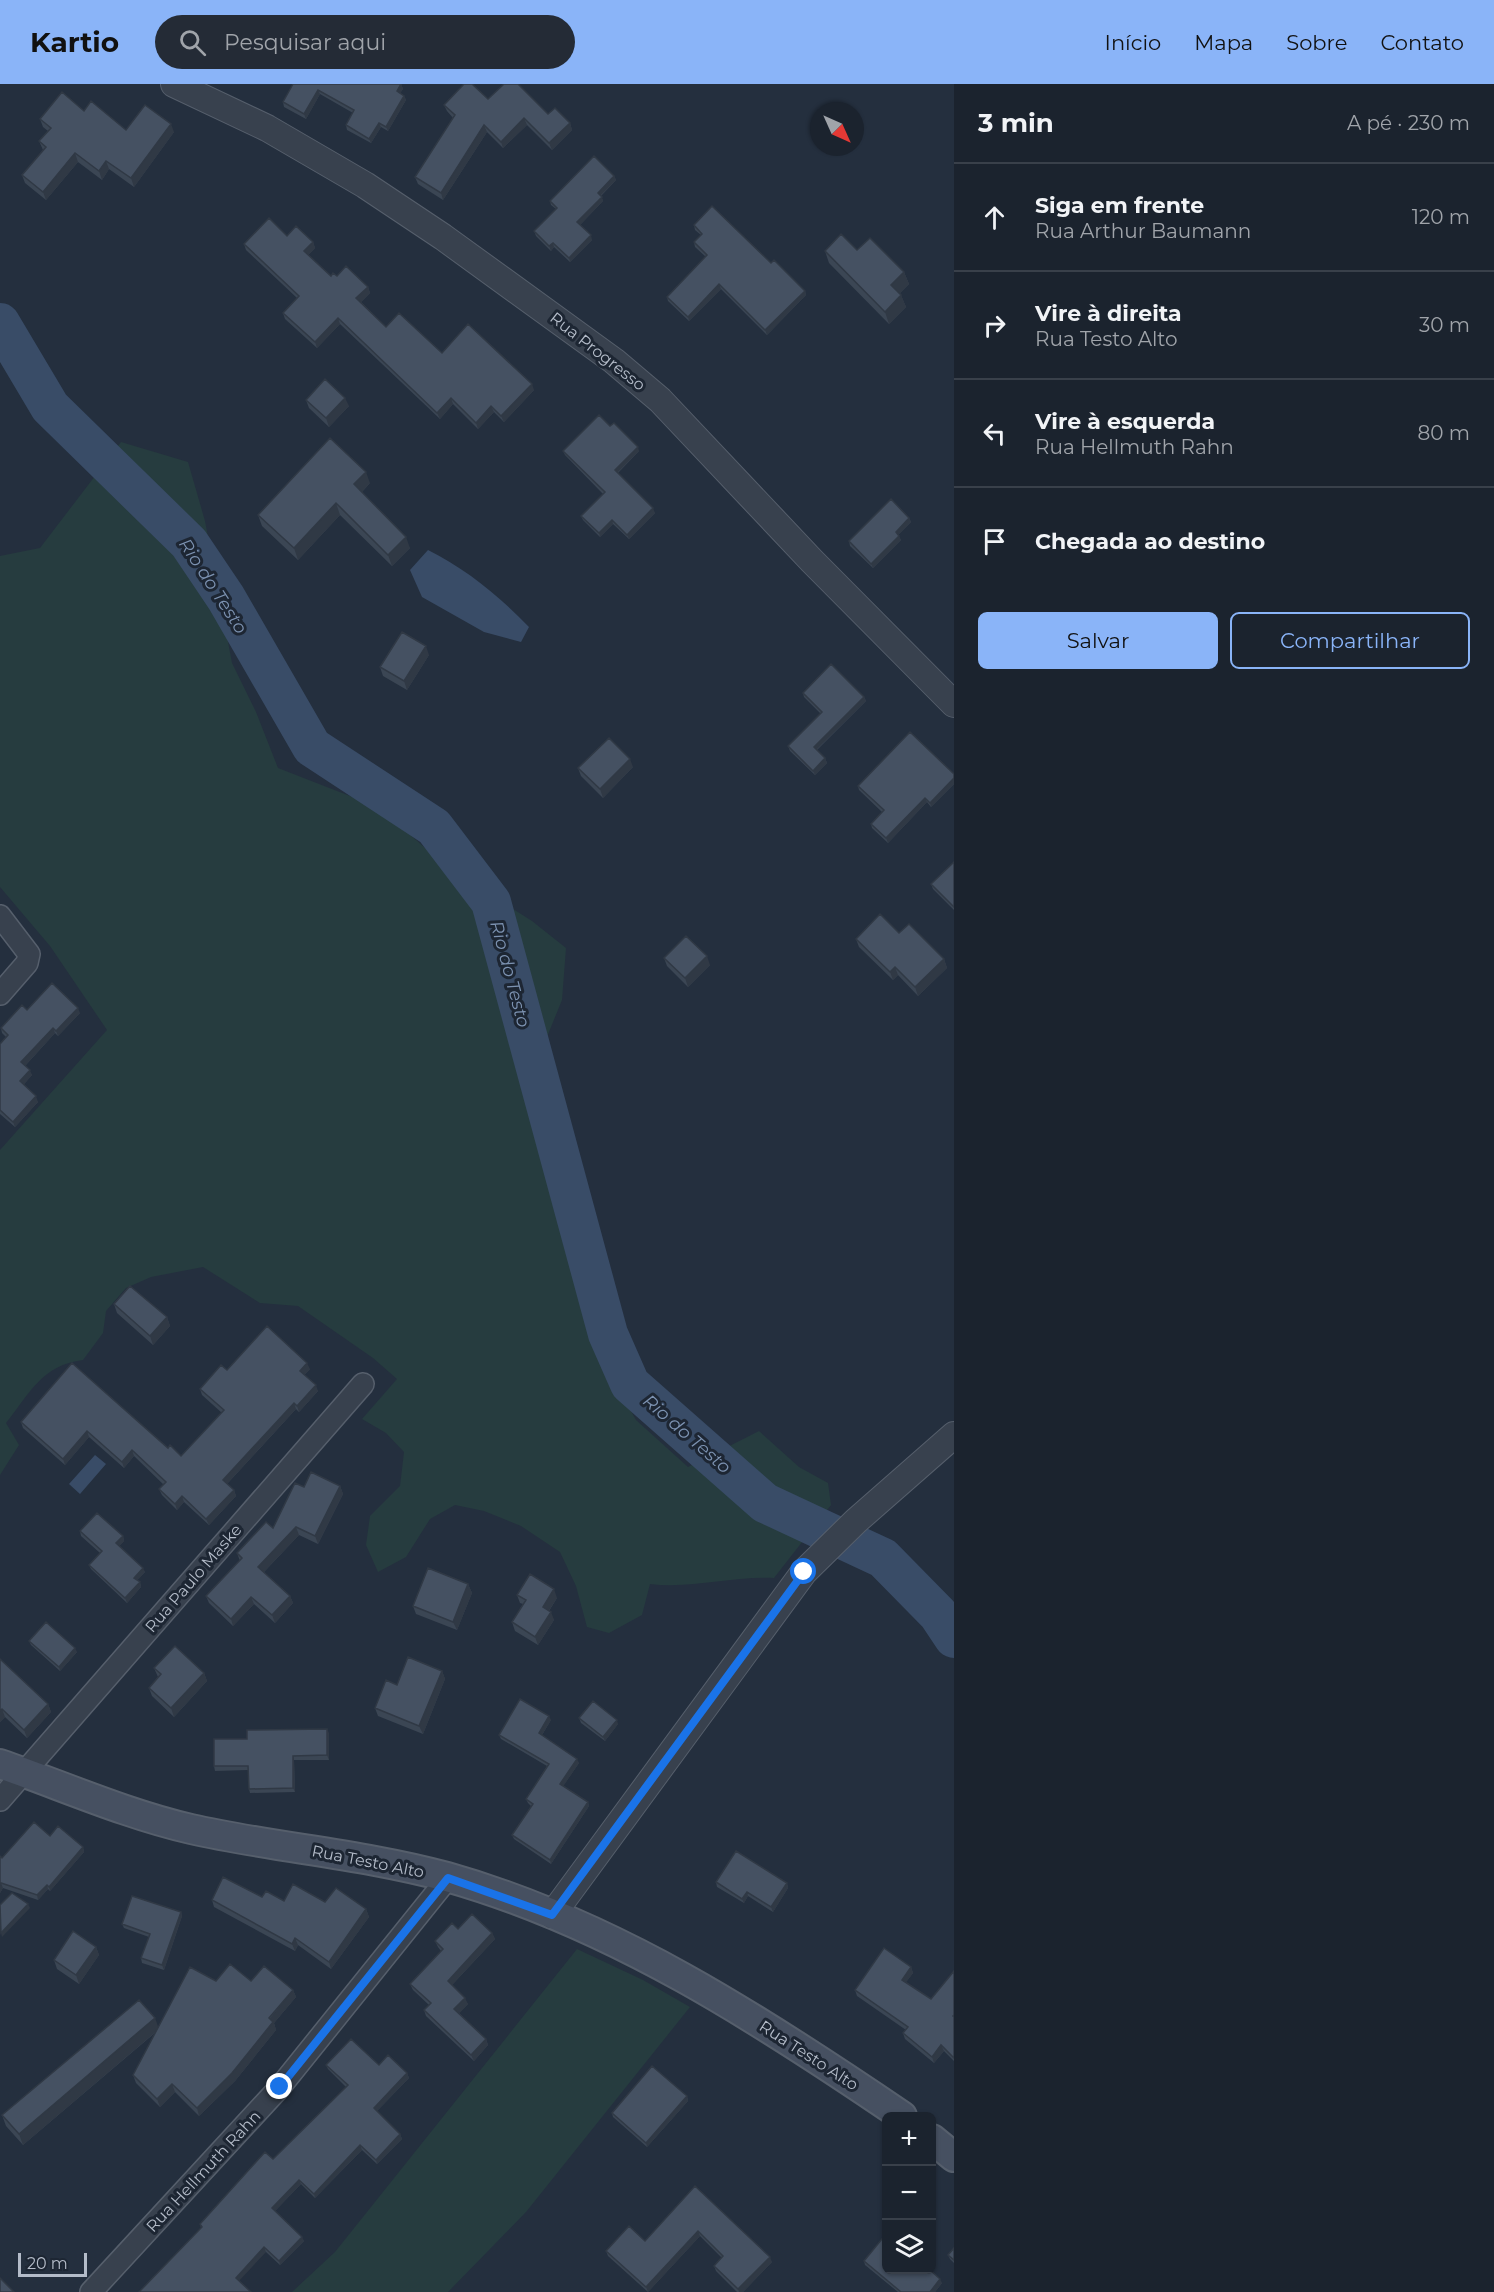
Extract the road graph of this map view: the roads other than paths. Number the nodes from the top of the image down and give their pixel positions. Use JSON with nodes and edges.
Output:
{"nodes":[{"id":1,"x":174,"y":84,"type":"edge"},
{"id":2,"x":954,"y":704,"type":"edge"},
{"id":3,"x":0,"y":916,"type":"edge"},
{"id":4,"x":0,"y":994,"type":"edge"},
{"id":5,"x":363,"y":1384,"type":"dead end"},
{"id":6,"x":954,"y":1435,"type":"edge"},
{"id":7,"x":12,"y":1768,"type":"edge"},
{"id":8,"x":0,"y":1800,"type":"edge"},
{"id":9,"x":448,"y":1878,"type":"junction"},
{"id":10,"x":552,"y":1915,"type":"junction"},
{"id":11,"x":896,"y":2112,"type":"edge"},
{"id":12,"x":936,"y":2142,"type":"edge"},
{"id":13,"x":954,"y":2157,"type":"edge"},
{"id":14,"x":91,"y":2292,"type":"edge"}],
"edges":[{"from":1,"to":2,"type":"street","name":"Rua Progresso"},
{"from":3,"to":4,"type":"street"},
{"from":5,"to":7,"type":"street","name":"Rua Paulo Maske"},
{"from":6,"to":10,"type":"street"},
{"from":7,"to":8,"type":"street","name":"Rua Paulo Maske"},
{"from":7,"to":9,"type":"main road","name":"Rua Testo Alto"},
{"from":9,"to":10,"type":"main road","name":"Rua Testo Alto"},
{"from":9,"to":14,"type":"street","name":"Rua Hellmuth Rahn"},
{"from":10,"to":11,"type":"main road","name":"Rua Testo Alto"},
{"from":12,"to":13,"type":"main road"}]}
